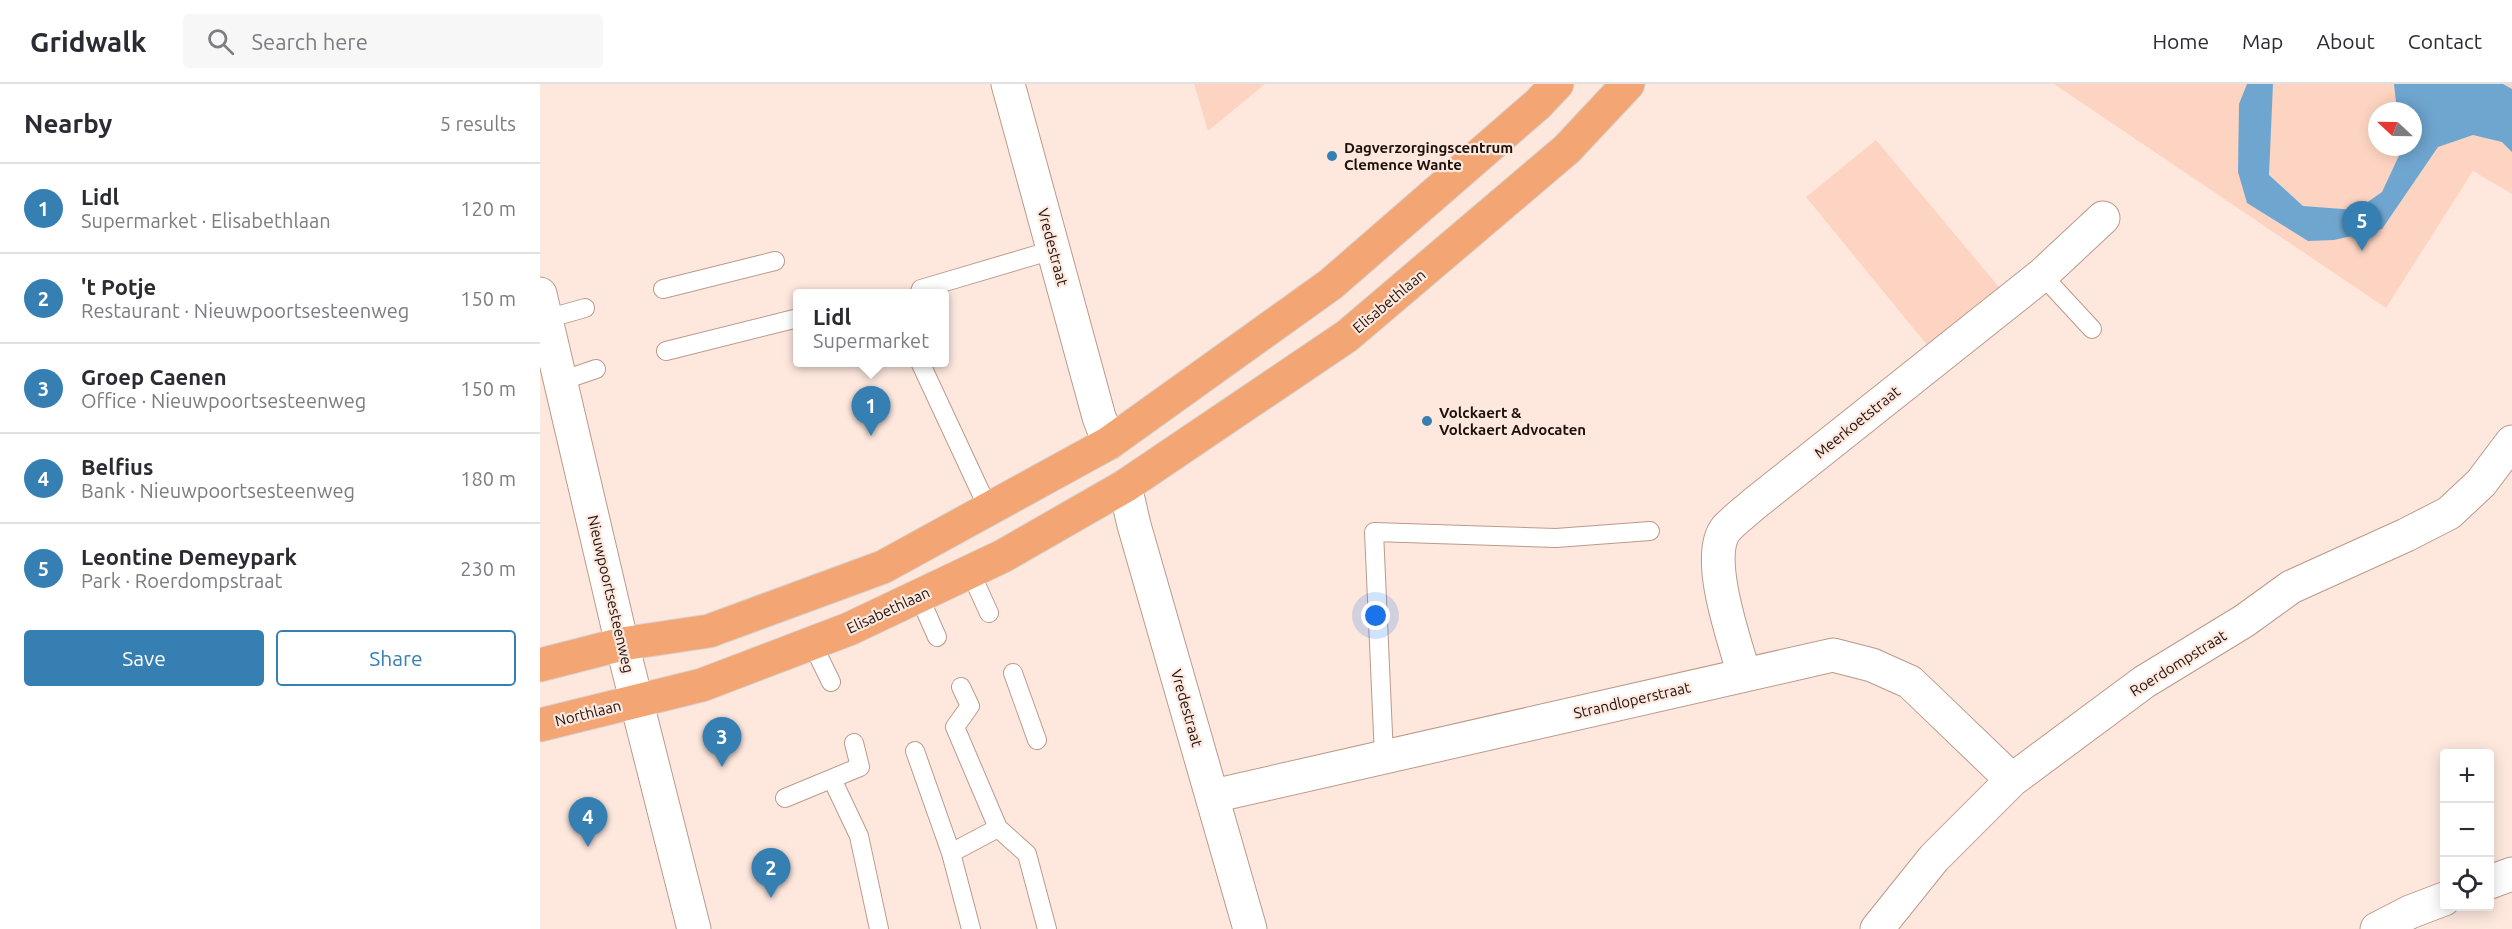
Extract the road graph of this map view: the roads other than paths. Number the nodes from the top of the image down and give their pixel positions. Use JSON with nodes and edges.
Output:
{"nodes":[{"id":1,"x":1008,"y":84,"type":"edge"},
{"id":2,"x":1557,"y":84,"type":"edge"},
{"id":3,"x":1628,"y":84,"type":"edge"},
{"id":4,"x":2103,"y":218,"type":"dead end"},
{"id":5,"x":1053,"y":250,"type":"junction"},
{"id":6,"x":775,"y":261,"type":"dead end"},
{"id":7,"x":2042,"y":274,"type":"junction"},
{"id":8,"x":663,"y":289,"type":"dead end"},
{"id":9,"x":921,"y":289,"type":"edge"},
{"id":10,"x":543,"y":307,"type":"edge"},
{"id":11,"x":585,"y":308,"type":"dead end"},
{"id":12,"x":793,"y":319,"type":"edge"},
{"id":13,"x":2092,"y":329,"type":"dead end"},
{"id":14,"x":666,"y":351,"type":"dead end"},
{"id":15,"x":922,"y":367,"type":"edge"},
{"id":16,"x":596,"y":369,"type":"dead end"},
{"id":17,"x":561,"y":381,"type":"junction"},
{"id":18,"x":2512,"y":442,"type":"edge"},
{"id":19,"x":1109,"y":443,"type":"junction"},
{"id":20,"x":1125,"y":486,"type":"junction"},
{"id":21,"x":988,"y":508,"type":"junction"},
{"id":22,"x":1650,"y":531,"type":"dead end"},
{"id":23,"x":970,"y":571,"type":"junction"},
{"id":24,"x":919,"y":596,"type":"junction"},
{"id":25,"x":989,"y":613,"type":"dead end"},
{"id":26,"x":937,"y":638,"type":"dead end"},
{"id":27,"x":812,"y":643,"type":"junction"},
{"id":28,"x":622,"y":644,"type":"junction"},
{"id":29,"x":540,"y":665,"type":"edge"},
{"id":30,"x":1013,"y":673,"type":"dead end"},
{"id":31,"x":1744,"y":674,"type":"junction"},
{"id":32,"x":831,"y":682,"type":"dead end"},
{"id":33,"x":961,"y":687,"type":"dead end"},
{"id":34,"x":637,"y":700,"type":"junction"},
{"id":35,"x":540,"y":725,"type":"edge"},
{"id":36,"x":1037,"y":740,"type":"dead end"},
{"id":37,"x":854,"y":743,"type":"dead end"},
{"id":38,"x":915,"y":751,"type":"dead end"},
{"id":39,"x":1384,"y":756,"type":"junction"},
{"id":40,"x":832,"y":779,"type":"junction"},
{"id":41,"x":2012,"y":780,"type":"junction"},
{"id":42,"x":1213,"y":796,"type":"junction"},
{"id":43,"x":785,"y":798,"type":"dead end"},
{"id":44,"x":998,"y":828,"type":"junction"},
{"id":45,"x":951,"y":853,"type":"junction"},
{"id":46,"x":2512,"y":874,"type":"edge"},
{"id":47,"x":2494,"y":881,"type":"edge"},
{"id":48,"x":2440,"y":901,"type":"edge"},
{"id":49,"x":694,"y":929,"type":"edge"},
{"id":50,"x":879,"y":929,"type":"edge"},
{"id":51,"x":971,"y":929,"type":"edge"},
{"id":52,"x":1047,"y":929,"type":"edge"},
{"id":53,"x":1250,"y":929,"type":"edge"},
{"id":54,"x":1877,"y":929,"type":"edge"},
{"id":55,"x":2377,"y":929,"type":"edge"}],
"edges":[{"from":1,"to":5,"type":"street","name":"Vredestraat"},
{"from":2,"to":19,"type":"main road"},
{"from":3,"to":20,"type":"main road","name":"Elisabethlaan"},
{"from":4,"to":7,"type":"street","name":"Meerkoetstraat"},
{"from":5,"to":9,"type":"lane"},
{"from":5,"to":19,"type":"street","name":"Vredestraat"},
{"from":6,"to":8,"type":"lane"},
{"from":7,"to":13,"type":"lane"},
{"from":7,"to":31,"type":"street","name":"Meerkoetstraat"},
{"from":10,"to":11,"type":"lane"},
{"from":10,"to":17,"type":"street","name":"Nieuwpoortsesteenweg"},
{"from":12,"to":14,"type":"lane"},
{"from":15,"to":21,"type":"lane"},
{"from":16,"to":17,"type":"lane"},
{"from":17,"to":28,"type":"street","name":"Nieuwpoortsesteenweg"},
{"from":18,"to":41,"type":"street","name":"Roerdompstraat"},
{"from":19,"to":20,"type":"main road"},
{"from":19,"to":21,"type":"main road"},
{"from":20,"to":23,"type":"main road","name":"Elisabethlaan"},
{"from":20,"to":42,"type":"street","name":"Vredestraat"},
{"from":21,"to":28,"type":"main road"},
{"from":22,"to":39,"type":"lane"},
{"from":23,"to":24,"type":"main road","name":"Elisabethlaan"},
{"from":23,"to":25,"type":"lane"},
{"from":24,"to":26,"type":"lane"},
{"from":24,"to":27,"type":"main road","name":"Elisabethlaan"},
{"from":27,"to":32,"type":"lane"},
{"from":27,"to":34,"type":"main road","name":"Elisabethlaan"},
{"from":28,"to":29,"type":"main road"},
{"from":28,"to":34,"type":"street","name":"Nieuwpoortsesteenweg"},
{"from":30,"to":36,"type":"lane"},
{"from":31,"to":39,"type":"street","name":"Strandloperstraat"},
{"from":31,"to":41,"type":"street","name":"Strandloperstraat"},
{"from":33,"to":44,"type":"lane"},
{"from":34,"to":35,"type":"main road","name":"Northlaan"},
{"from":34,"to":49,"type":"street","name":"Nieuwpoortsesteenweg"},
{"from":37,"to":40,"type":"lane"},
{"from":38,"to":45,"type":"lane"},
{"from":39,"to":42,"type":"street","name":"Strandloperstraat"},
{"from":40,"to":43,"type":"lane"},
{"from":40,"to":50,"type":"lane"},
{"from":41,"to":54,"type":"street","name":"Roerdompstraat"},
{"from":42,"to":53,"type":"street","name":"Vredestraat"},
{"from":44,"to":45,"type":"lane"},
{"from":44,"to":52,"type":"lane"},
{"from":45,"to":51,"type":"lane"},
{"from":46,"to":47,"type":"street"},
{"from":48,"to":55,"type":"street"}]}
